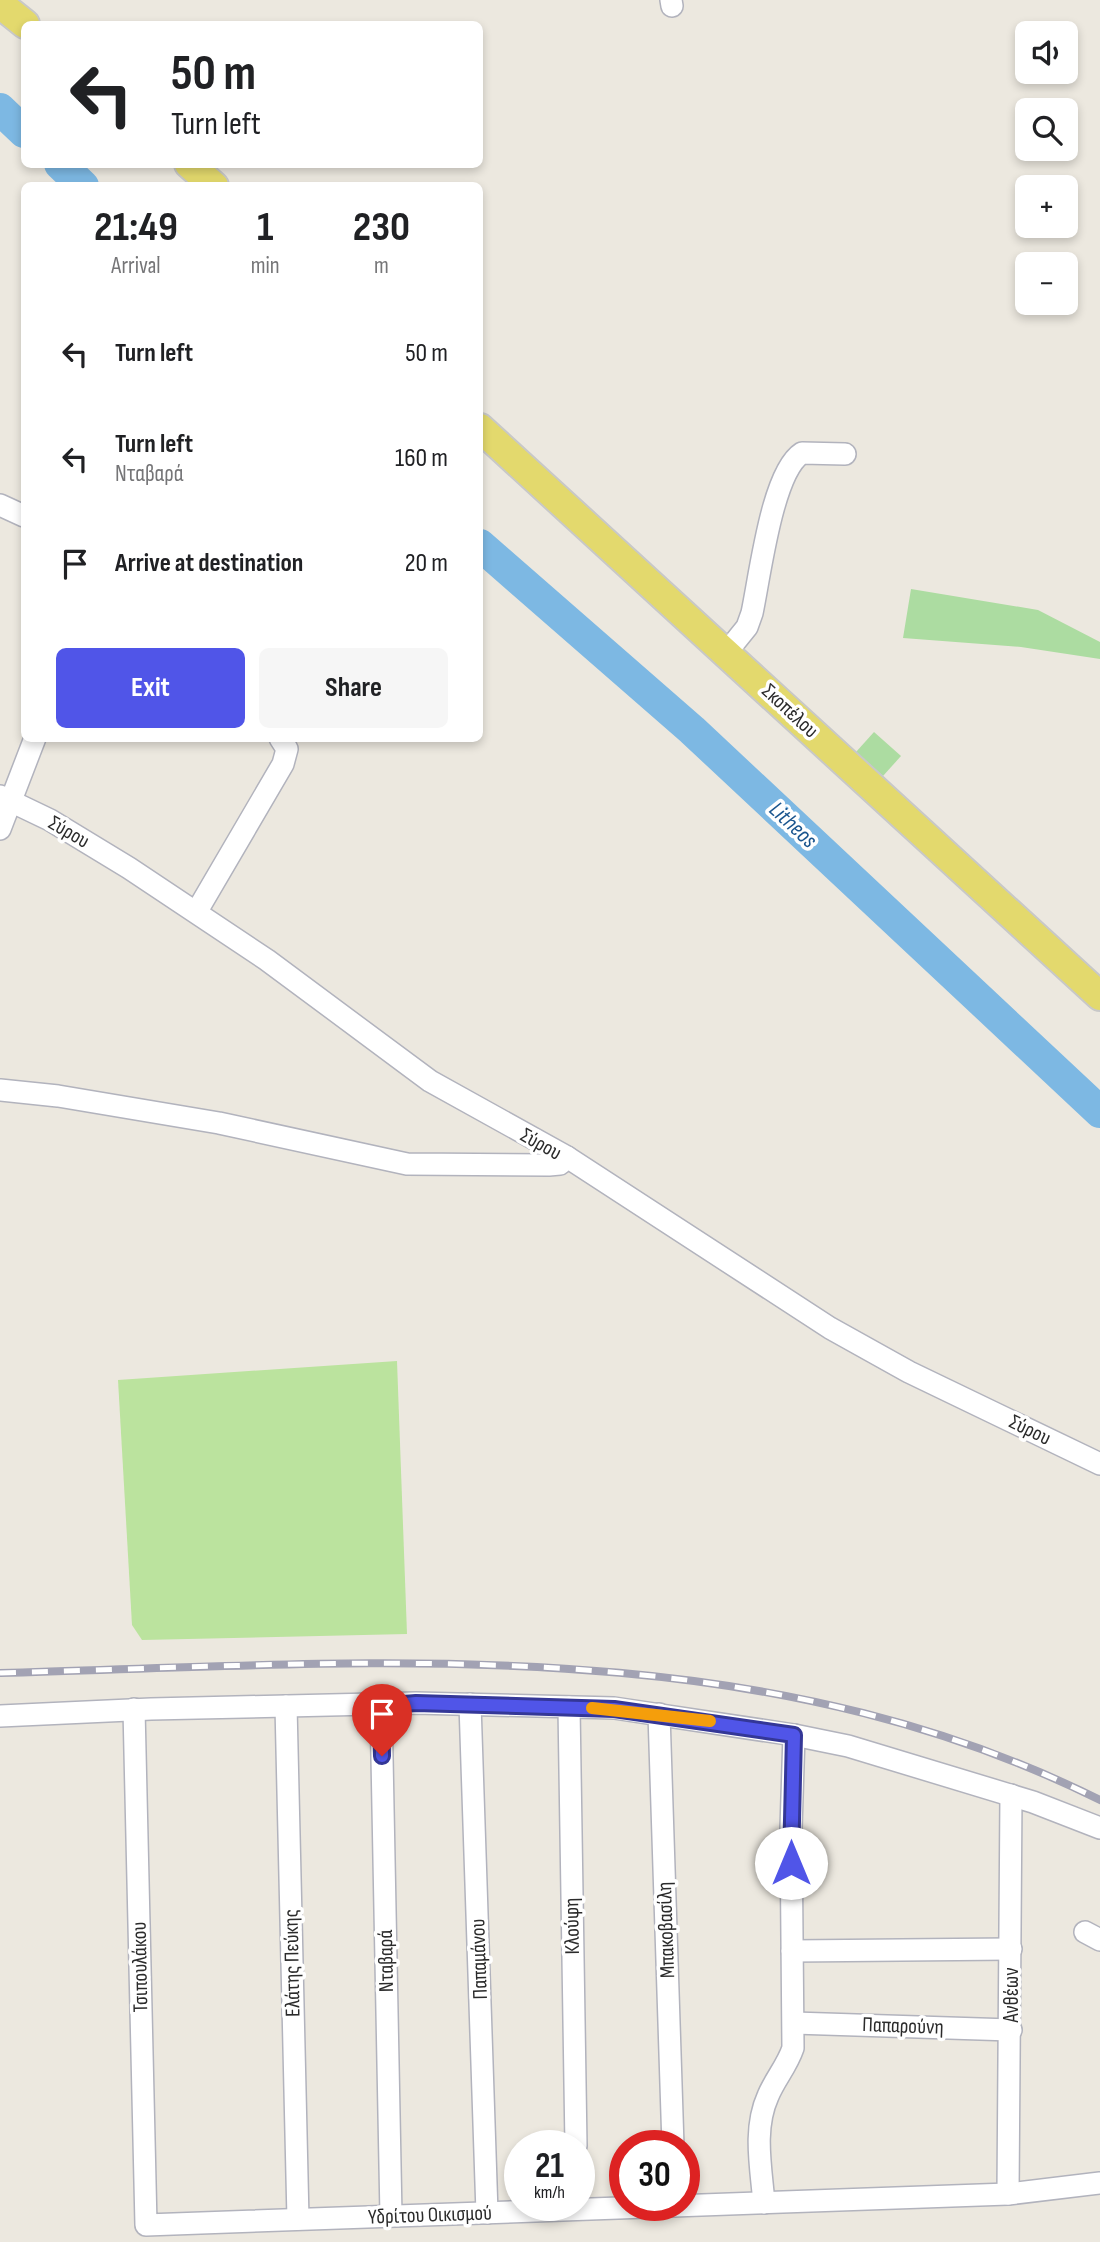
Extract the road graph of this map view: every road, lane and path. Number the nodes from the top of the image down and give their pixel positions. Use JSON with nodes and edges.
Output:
{"nodes":[{"id":1,"x":0,"y":4,"type":"edge"},
{"id":2,"x":21,"y":21,"type":"edge"},
{"id":3,"x":194,"y":168,"type":"edge"},
{"id":4,"x":209,"y":182,"type":"edge"},
{"id":5,"x":483,"y":431,"type":"edge"},
{"id":6,"x":845,"y":454,"type":"dead end"},
{"id":7,"x":0,"y":505,"type":"edge"},
{"id":8,"x":21,"y":515,"type":"edge"},
{"id":9,"x":726,"y":653,"type":"junction"},
{"id":10,"x":33,"y":742,"type":"edge"},
{"id":11,"x":283,"y":742,"type":"edge"},
{"id":12,"x":6,"y":798,"type":"edge"},
{"id":13,"x":0,"y":829,"type":"edge"},
{"id":14,"x":197,"y":911,"type":"junction"},
{"id":15,"x":1100,"y":996,"type":"edge"},
{"id":16,"x":0,"y":1090,"type":"edge"},
{"id":17,"x":566,"y":1157,"type":"junction"},
{"id":18,"x":1100,"y":1464,"type":"edge"},
{"id":19,"x":470,"y":1704,"type":"junction"},
{"id":20,"x":286,"y":1706,"type":"junction"},
{"id":21,"x":381,"y":1706,"type":"junction"},
{"id":22,"x":569,"y":1707,"type":"junction"},
{"id":23,"x":134,"y":1709,"type":"junction"},
{"id":24,"x":659,"y":1714,"type":"junction"},
{"id":25,"x":0,"y":1716,"type":"edge"},
{"id":26,"x":794,"y":1735,"type":"junction"},
{"id":27,"x":1011,"y":1795,"type":"junction"},
{"id":28,"x":1100,"y":1828,"type":"edge"},
{"id":29,"x":1011,"y":1949,"type":"junction"},
{"id":30,"x":792,"y":1951,"type":"junction"},
{"id":31,"x":794,"y":2022,"type":"junction"},
{"id":32,"x":1011,"y":2030,"type":"junction"},
{"id":33,"x":576,"y":2130,"type":"edge"},
{"id":34,"x":672,"y":2130,"type":"edge"},
{"id":35,"x":1100,"y":2183,"type":"edge"},
{"id":36,"x":1008,"y":2194,"type":"junction"},
{"id":37,"x":764,"y":2203,"type":"junction"},
{"id":38,"x":700,"y":2204,"type":"edge"},
{"id":39,"x":504,"y":2212,"type":"edge"},
{"id":40,"x":487,"y":2213,"type":"junction"},
{"id":41,"x":391,"y":2216,"type":"junction"},
{"id":42,"x":298,"y":2219,"type":"junction"},
{"id":43,"x":146,"y":2225,"type":"joint"}],
"edges":[{"from":1,"to":2,"type":"main road"},
{"from":3,"to":4,"type":"main road"},
{"from":5,"to":9,"type":"main road","name":"Σκοπέλου"},
{"from":6,"to":9,"type":"street"},
{"from":7,"to":8,"type":"street"},
{"from":9,"to":15,"type":"main road","name":"Σκοπέλου"},
{"from":10,"to":12,"type":"street"},
{"from":11,"to":14,"type":"street"},
{"from":12,"to":13,"type":"street"},
{"from":12,"to":14,"type":"street","name":"Σύρου"},
{"from":14,"to":17,"type":"street","name":"Σύρου"},
{"from":16,"to":17,"type":"street"},
{"from":17,"to":18,"type":"street","name":"Σύρου"},
{"from":19,"to":21,"type":"street"},
{"from":19,"to":22,"type":"street"},
{"from":19,"to":40,"type":"street","name":"Παπαμάνου"},
{"from":20,"to":21,"type":"street"},
{"from":20,"to":23,"type":"street"},
{"from":20,"to":42,"type":"street","name":"Ελάτης Πεύκης"},
{"from":21,"to":41,"type":"street","name":"Νταβαρά"},
{"from":22,"to":24,"type":"street"},
{"from":22,"to":33,"type":"street","name":"Κλούφη"},
{"from":23,"to":25,"type":"street"},
{"from":23,"to":43,"type":"street","name":"Τσιπουλάκου"},
{"from":24,"to":26,"type":"street"},
{"from":24,"to":34,"type":"street","name":"Μπακοβασίλη"},
{"from":26,"to":27,"type":"street"},
{"from":26,"to":30,"type":"street"},
{"from":27,"to":28,"type":"street"},
{"from":27,"to":29,"type":"street","name":"Ανθέων"},
{"from":29,"to":30,"type":"street"},
{"from":29,"to":32,"type":"street","name":"Ανθέων"},
{"from":30,"to":31,"type":"street"},
{"from":31,"to":32,"type":"street","name":"Παπαρούνη"},
{"from":31,"to":37,"type":"street"},
{"from":32,"to":36,"type":"street","name":"Ανθέων"},
{"from":35,"to":36,"type":"street","name":"Υδρίτου Οικισμού"},
{"from":36,"to":37,"type":"street","name":"Υδρίτου Οικισμού"},
{"from":37,"to":38,"type":"street","name":"Υδρίτου Οικισμού"},
{"from":39,"to":40,"type":"street","name":"Υδρίτου Οικισμού"},
{"from":40,"to":41,"type":"street","name":"Υδρίτου Οικισμού"},
{"from":41,"to":42,"type":"street","name":"Υδρίτου Οικισμού"},
{"from":42,"to":43,"type":"street","name":"Υδρίτου Οικισμού"}]}
